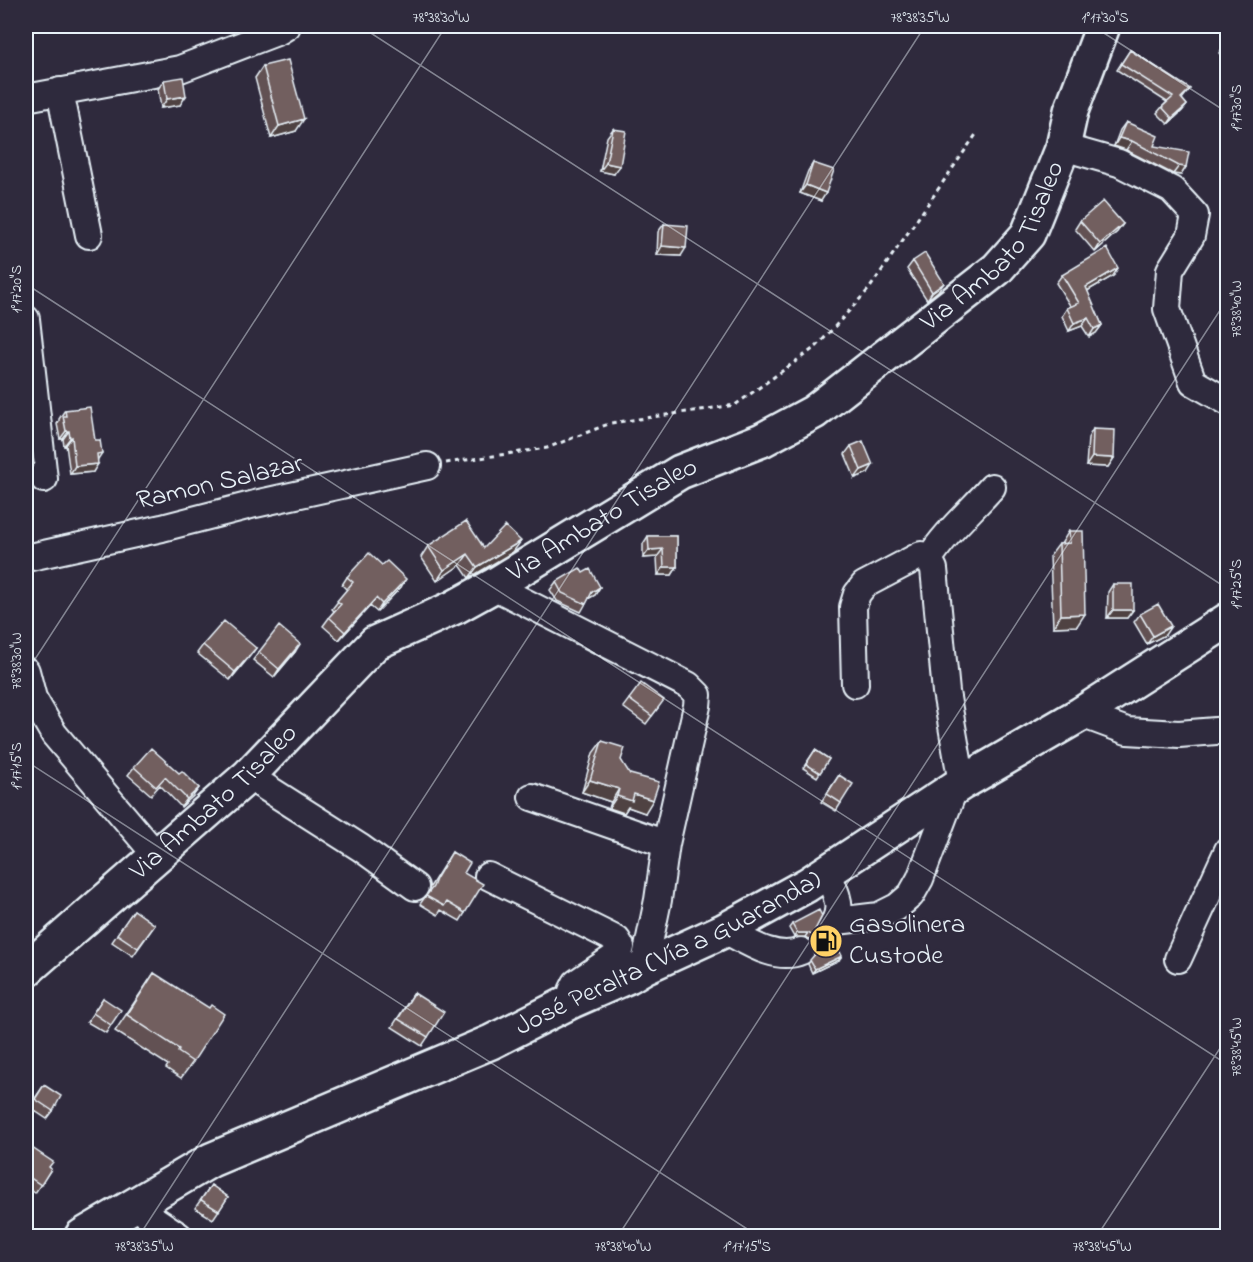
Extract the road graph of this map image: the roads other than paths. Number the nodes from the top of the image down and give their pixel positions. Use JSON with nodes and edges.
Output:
{"nodes":[{"id":1,"x":1103,"y":26,"type":"edge"},
{"id":2,"x":283,"y":28,"type":"edge"},
{"id":3,"x":60,"y":91,"type":"junction"},
{"id":4,"x":26,"y":98,"type":"edge"},
{"id":5,"x":1063,"y":147,"type":"junction"},
{"id":6,"x":89,"y":235,"type":"dead end"},
{"id":7,"x":26,"y":319,"type":"edge"},
{"id":8,"x":1227,"y":402,"type":"edge"},
{"id":9,"x":428,"y":466,"type":"road end"},
{"id":10,"x":44,"y":479,"type":"dead end"},
{"id":11,"x":992,"y":487,"type":"dead end"},
{"id":12,"x":26,"y":558,"type":"edge"},
{"id":13,"x":929,"y":559,"type":"junction"},
{"id":14,"x":494,"y":586,"type":"junction"},
{"id":15,"x":1227,"y":620,"type":"edge"},
{"id":16,"x":26,"y":671,"type":"edge"},
{"id":17,"x":855,"y":684,"type":"dead end"},
{"id":18,"x":1081,"y":714,"type":"junction"},
{"id":19,"x":1227,"y":730,"type":"edge"},
{"id":20,"x":248,"y":776,"type":"junction"},
{"id":21,"x":959,"y":785,"type":"junction"},
{"id":22,"x":532,"y":797,"type":"dead end"},
{"id":23,"x":666,"y":844,"type":"junction"},
{"id":24,"x":1227,"y":850,"type":"edge"},
{"id":25,"x":157,"y":856,"type":"junction"},
{"id":26,"x":827,"y":871,"type":"junction"},
{"id":27,"x":488,"y":876,"type":"dead end"},
{"id":28,"x":415,"y":886,"type":"dead end"},
{"id":29,"x":725,"y":930,"type":"junction"},
{"id":30,"x":801,"y":951,"type":"dead end"},
{"id":31,"x":1178,"y":959,"type":"dead end"},
{"id":32,"x":644,"y":967,"type":"junction"},
{"id":33,"x":26,"y":970,"type":"edge"},
{"id":34,"x":572,"y":1001,"type":"junction"},
{"id":35,"x":133,"y":1205,"type":"junction"},
{"id":36,"x":82,"y":1236,"type":"edge"},
{"id":37,"x":179,"y":1236,"type":"edge"}],
"edges":[{"from":1,"to":5,"type":"main road","name":"Via Ambato Tisaleo"},
{"from":2,"to":3,"type":"street"},
{"from":3,"to":4,"type":"street"},
{"from":3,"to":6,"type":"street"},
{"from":5,"to":8,"type":"street"},
{"from":5,"to":14,"type":"main road","name":"Via Ambato Tisaleo"},
{"from":7,"to":10,"type":"street"},
{"from":9,"to":12,"type":"street","name":"Ramon Salazar"},
{"from":11,"to":13,"type":"street"},
{"from":13,"to":17,"type":"street"},
{"from":13,"to":21,"type":"street"},
{"from":14,"to":20,"type":"main road","name":"Via Ambato Tisaleo"},
{"from":14,"to":23,"type":"street"},
{"from":15,"to":18,"type":"main road","name":"José Peralta (Vía a Guaranda)"},
{"from":16,"to":25,"type":"street"},
{"from":18,"to":19,"type":"street"},
{"from":18,"to":21,"type":"main road","name":"José Peralta (Vía a Guaranda)"},
{"from":20,"to":25,"type":"main road","name":"Via Ambato Tisaleo"},
{"from":20,"to":28,"type":"street"},
{"from":21,"to":26,"type":"main road","name":"José Peralta (Vía a Guaranda)"},
{"from":21,"to":26,"type":"street"},
{"from":22,"to":23,"type":"street"},
{"from":23,"to":32,"type":"street"},
{"from":24,"to":31,"type":"street"},
{"from":25,"to":33,"type":"main road","name":"Via Ambato Tisaleo"},
{"from":26,"to":29,"type":"main road","name":"José Peralta (Vía a Guaranda)"},
{"from":27,"to":34,"type":"street"},
{"from":29,"to":30,"type":"street"},
{"from":29,"to":32,"type":"main road","name":"José Peralta (Vía a Guaranda)"},
{"from":32,"to":34,"type":"main road","name":"José Peralta (Vía a Guaranda)"},
{"from":34,"to":35,"type":"main road","name":"José Peralta (Vía a Guaranda)"},
{"from":35,"to":36,"type":"main road","name":"José Peralta (Vía a Guaranda)"},
{"from":35,"to":37,"type":"street"}]}
